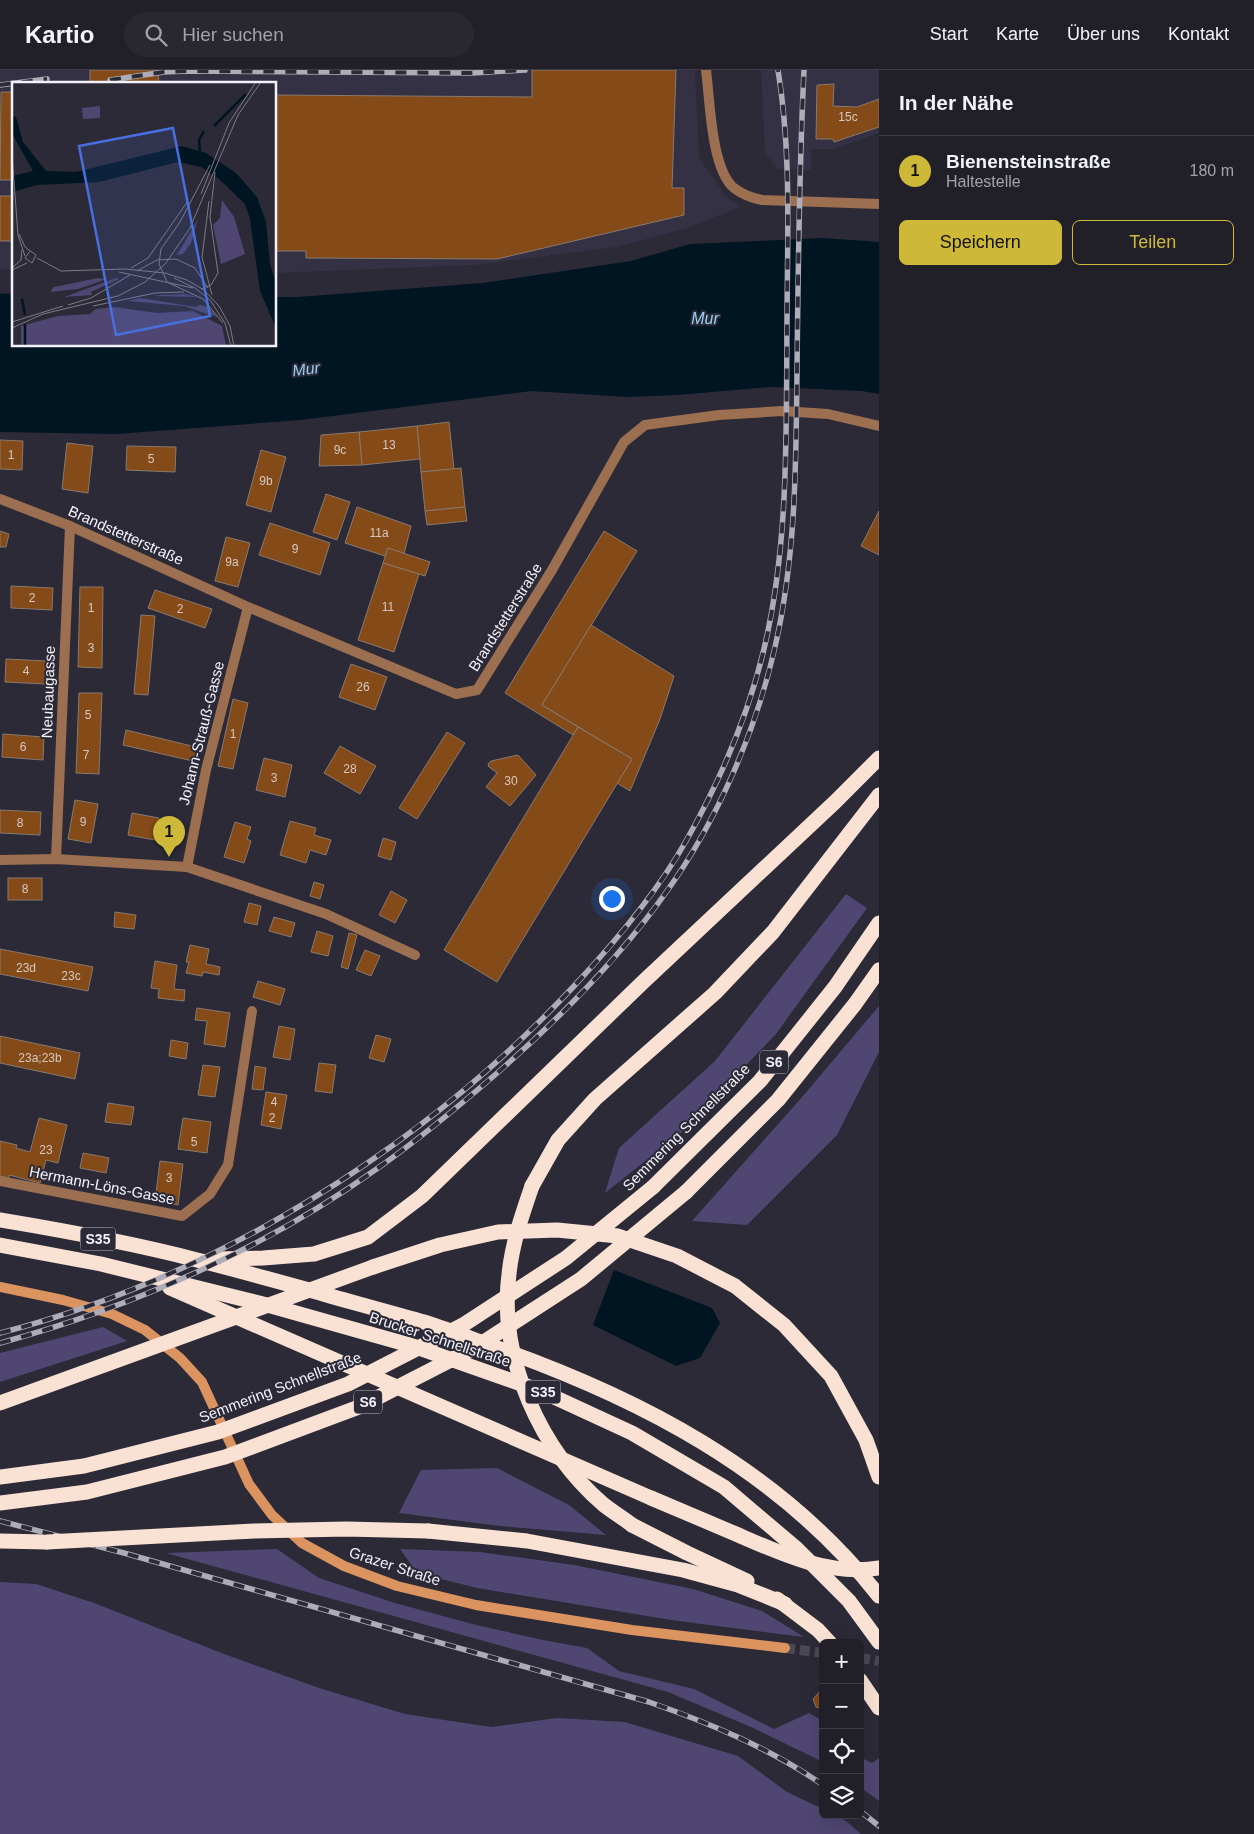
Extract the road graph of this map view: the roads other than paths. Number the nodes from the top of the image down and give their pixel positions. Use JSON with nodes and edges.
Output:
{"nodes":[{"id":1,"x":706,"y":70,"type":"edge"},
{"id":2,"x":879,"y":204,"type":"edge"},
{"id":3,"x":879,"y":426,"type":"edge"},
{"id":4,"x":0,"y":499,"type":"edge"},
{"id":5,"x":70,"y":526,"type":"junction"},
{"id":6,"x":248,"y":607,"type":"junction"},
{"id":7,"x":879,"y":758,"type":"edge"},
{"id":8,"x":879,"y":795,"type":"edge"},
{"id":9,"x":0,"y":860,"type":"edge"},
{"id":10,"x":56,"y":860,"type":"junction"},
{"id":11,"x":187,"y":867,"type":"junction"},
{"id":12,"x":879,"y":923,"type":"edge"},
{"id":13,"x":415,"y":955,"type":"dead end"},
{"id":14,"x":879,"y":970,"type":"edge"},
{"id":15,"x":252,"y":1011,"type":"dead end"},
{"id":16,"x":0,"y":1181,"type":"edge"},
{"id":17,"x":0,"y":1220,"type":"edge"},
{"id":18,"x":0,"y":1245,"type":"edge"},
{"id":19,"x":196,"y":1259,"type":"junction"},
{"id":20,"x":135,"y":1273,"type":"junction"},
{"id":21,"x":0,"y":1287,"type":"edge"},
{"id":22,"x":0,"y":1403,"type":"edge"},
{"id":23,"x":0,"y":1477,"type":"edge"},
{"id":24,"x":879,"y":1477,"type":"edge"},
{"id":25,"x":0,"y":1503,"type":"edge"},
{"id":26,"x":0,"y":1541,"type":"edge"},
{"id":27,"x":879,"y":1568,"type":"edge"},
{"id":28,"x":879,"y":1596,"type":"edge"},
{"id":29,"x":785,"y":1604,"type":"junction"},
{"id":30,"x":826,"y":1639,"type":"edge"},
{"id":31,"x":879,"y":1642,"type":"edge"},
{"id":32,"x":785,"y":1648,"type":"tunnel mouth"},
{"id":33,"x":863,"y":1684,"type":"edge"},
{"id":34,"x":879,"y":1708,"type":"edge"}],
"edges":[{"from":1,"to":2,"type":"street"},
{"from":3,"to":6,"type":"street","name":"Brandstetterstraße"},
{"from":4,"to":5,"type":"street","name":"Brandstetterstraße"},
{"from":5,"to":6,"type":"street","name":"Brandstetterstraße"},
{"from":5,"to":10,"type":"street","name":"Neubaugasse"},
{"from":6,"to":11,"type":"street","name":"Johann-Strauß-Gasse"},
{"from":7,"to":19,"type":"highway"},
{"from":8,"to":29,"type":"highway","bridge":true},
{"from":9,"to":10,"type":"street"},
{"from":10,"to":11,"type":"street"},
{"from":11,"to":13,"type":"street"},
{"from":12,"to":23,"type":"highway","name":"Semmering Schnellstraße","number":"S6","bridge":true},
{"from":14,"to":25,"type":"highway","number":"S6","bridge":true},
{"from":15,"to":16,"type":"street","name":"Hermann-Löns-Gasse"},
{"from":17,"to":19,"type":"highway","name":"Brucker Schnellstraße","number":"S35"},
{"from":18,"to":20,"type":"highway","name":"Brucker Schnellstraße","number":"S35"},
{"from":19,"to":28,"type":"highway","name":"Brucker Schnellstraße","number":"S35"},
{"from":20,"to":27,"type":"highway","bridge":true},
{"from":20,"to":31,"type":"highway","name":"Brucker Schnellstraße","number":"S35"},
{"from":21,"to":32,"type":"street","name":"Grazer Straße"},
{"from":22,"to":24,"type":"highway","bridge":true},
{"from":26,"to":29,"type":"highway","bridge":true},
{"from":29,"to":30,"type":"highway"},
{"from":33,"to":34,"type":"highway"}]}
